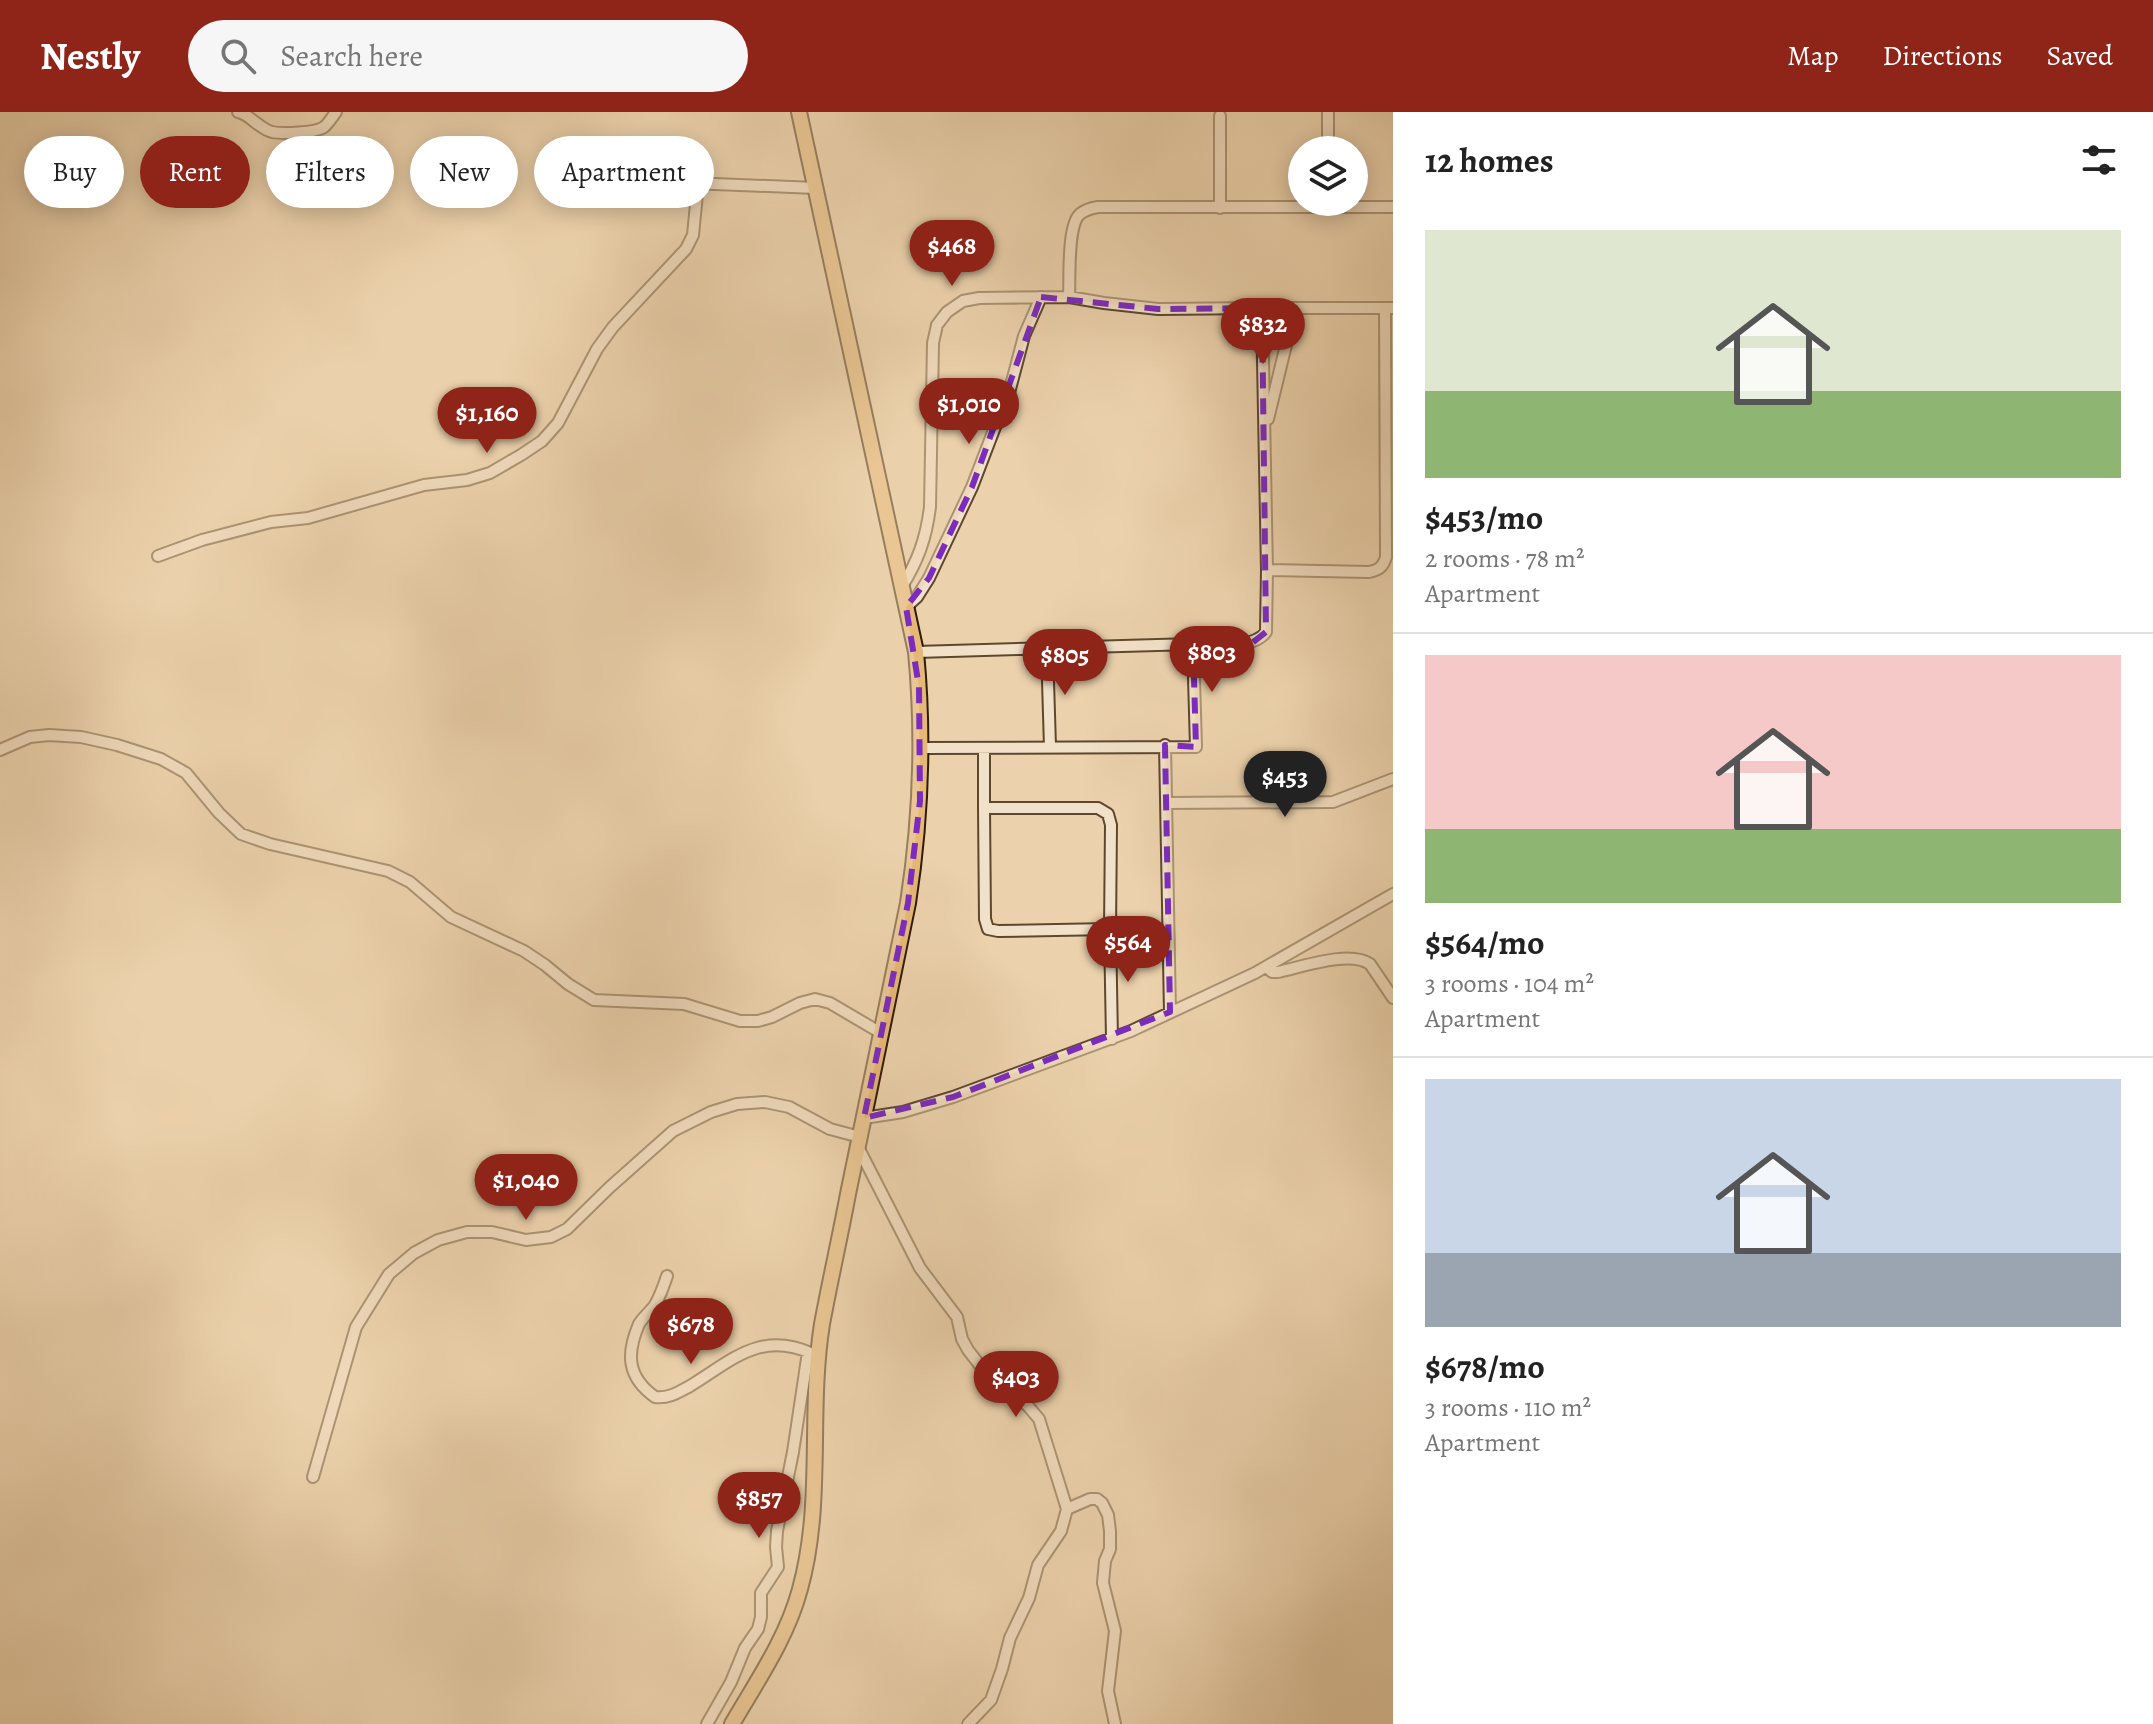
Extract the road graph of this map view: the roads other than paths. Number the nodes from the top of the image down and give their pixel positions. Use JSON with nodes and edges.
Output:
{"nodes":[{"id":1,"x":238,"y":112,"type":"edge"},
{"id":2,"x":336,"y":112,"type":"edge"},
{"id":3,"x":799,"y":112,"type":"edge"},
{"id":4,"x":1328,"y":112,"type":"edge"},
{"id":5,"x":1220,"y":116,"type":"dead end"},
{"id":6,"x":1328,"y":136,"type":"edge"},
{"id":7,"x":714,"y":185,"type":"edge"},
{"id":8,"x":816,"y":188,"type":"junction"},
{"id":9,"x":1288,"y":206,"type":"edge"},
{"id":10,"x":1368,"y":206,"type":"edge"},
{"id":11,"x":1393,"y":207,"type":"edge"},
{"id":12,"x":696,"y":208,"type":"edge"},
{"id":13,"x":1220,"y":208,"type":"junction"},
{"id":14,"x":1041,"y":297,"type":"junction"},
{"id":15,"x":1069,"y":297,"type":"junction"},
{"id":16,"x":1262,"y":308,"type":"junction"},
{"id":17,"x":1295,"y":308,"type":"junction"},
{"id":18,"x":1389,"y":308,"type":"edge"},
{"id":19,"x":1264,"y":432,"type":"junction"},
{"id":20,"x":158,"y":556,"type":"dead end"},
{"id":21,"x":1267,"y":570,"type":"junction"},
{"id":22,"x":901,"y":588,"type":"junction"},
{"id":23,"x":906,"y":607,"type":"junction"},
{"id":24,"x":1193,"y":644,"type":"junction"},
{"id":25,"x":1047,"y":648,"type":"junction"},
{"id":26,"x":916,"y":652,"type":"junction"},
{"id":27,"x":1165,"y":745,"type":"junction"},
{"id":28,"x":1050,"y":747,"type":"junction"},
{"id":29,"x":921,"y":748,"type":"junction"},
{"id":30,"x":984,"y":748,"type":"junction"},
{"id":31,"x":0,"y":750,"type":"edge"},
{"id":32,"x":1393,"y":779,"type":"edge"},
{"id":33,"x":1167,"y":803,"type":"junction"},
{"id":34,"x":984,"y":808,"type":"junction"},
{"id":35,"x":1393,"y":894,"type":"edge"},
{"id":36,"x":1110,"y":929,"type":"junction"},
{"id":37,"x":1267,"y":967,"type":"junction"},
{"id":38,"x":1393,"y":998,"type":"edge"},
{"id":39,"x":1170,"y":1012,"type":"junction"},
{"id":40,"x":881,"y":1033,"type":"junction"},
{"id":41,"x":1112,"y":1039,"type":"junction"},
{"id":42,"x":864,"y":1118,"type":"junction"},
{"id":43,"x":859,"y":1142,"type":"junction"},
{"id":44,"x":667,"y":1276,"type":"dead end"},
{"id":45,"x":813,"y":1354,"type":"junction"},
{"id":46,"x":313,"y":1477,"type":"dead end"},
{"id":47,"x":1067,"y":1509,"type":"junction"},
{"id":48,"x":739,"y":1720,"type":"edge"},
{"id":49,"x":707,"y":1724,"type":"edge"},
{"id":50,"x":968,"y":1724,"type":"edge"},
{"id":51,"x":1115,"y":1724,"type":"edge"}],
"edges":[{"from":1,"to":2,"type":"street"},
{"from":3,"to":8,"type":"highway"},
{"from":4,"to":6,"type":"street"},
{"from":5,"to":13,"type":"street"},
{"from":7,"to":8,"type":"street"},
{"from":8,"to":22,"type":"highway"},
{"from":9,"to":13,"type":"street"},
{"from":10,"to":11,"type":"street"},
{"from":12,"to":20,"type":"street"},
{"from":13,"to":15,"type":"street"},
{"from":14,"to":15,"type":"street"},
{"from":14,"to":22,"type":"street"},
{"from":14,"to":23,"type":"street"},
{"from":15,"to":16,"type":"street"},
{"from":16,"to":17,"type":"street"},
{"from":16,"to":19,"type":"street"},
{"from":17,"to":18,"type":"street"},
{"from":17,"to":19,"type":"street"},
{"from":18,"to":21,"type":"street"},
{"from":19,"to":21,"type":"street"},
{"from":21,"to":24,"type":"street"},
{"from":22,"to":23,"type":"highway"},
{"from":23,"to":26,"type":"highway"},
{"from":24,"to":25,"type":"street"},
{"from":24,"to":27,"type":"street"},
{"from":25,"to":26,"type":"street"},
{"from":25,"to":28,"type":"street"},
{"from":26,"to":29,"type":"highway"},
{"from":27,"to":28,"type":"street"},
{"from":27,"to":33,"type":"street"},
{"from":28,"to":30,"type":"street"},
{"from":29,"to":30,"type":"street"},
{"from":29,"to":40,"type":"highway"},
{"from":30,"to":34,"type":"street"},
{"from":31,"to":40,"type":"street"},
{"from":32,"to":33,"type":"street"},
{"from":33,"to":39,"type":"street"},
{"from":34,"to":36,"type":"street"},
{"from":34,"to":36,"type":"street"},
{"from":35,"to":37,"type":"street"},
{"from":36,"to":41,"type":"street"},
{"from":37,"to":38,"type":"street"},
{"from":37,"to":39,"type":"street"},
{"from":39,"to":41,"type":"street"},
{"from":40,"to":42,"type":"highway"},
{"from":41,"to":42,"type":"street"},
{"from":42,"to":43,"type":"highway"},
{"from":43,"to":45,"type":"highway"},
{"from":43,"to":46,"type":"street"},
{"from":43,"to":47,"type":"street"},
{"from":44,"to":45,"type":"street"},
{"from":45,"to":48,"type":"highway"},
{"from":45,"to":49,"type":"street"},
{"from":47,"to":50,"type":"street"},
{"from":47,"to":51,"type":"street"}]}
